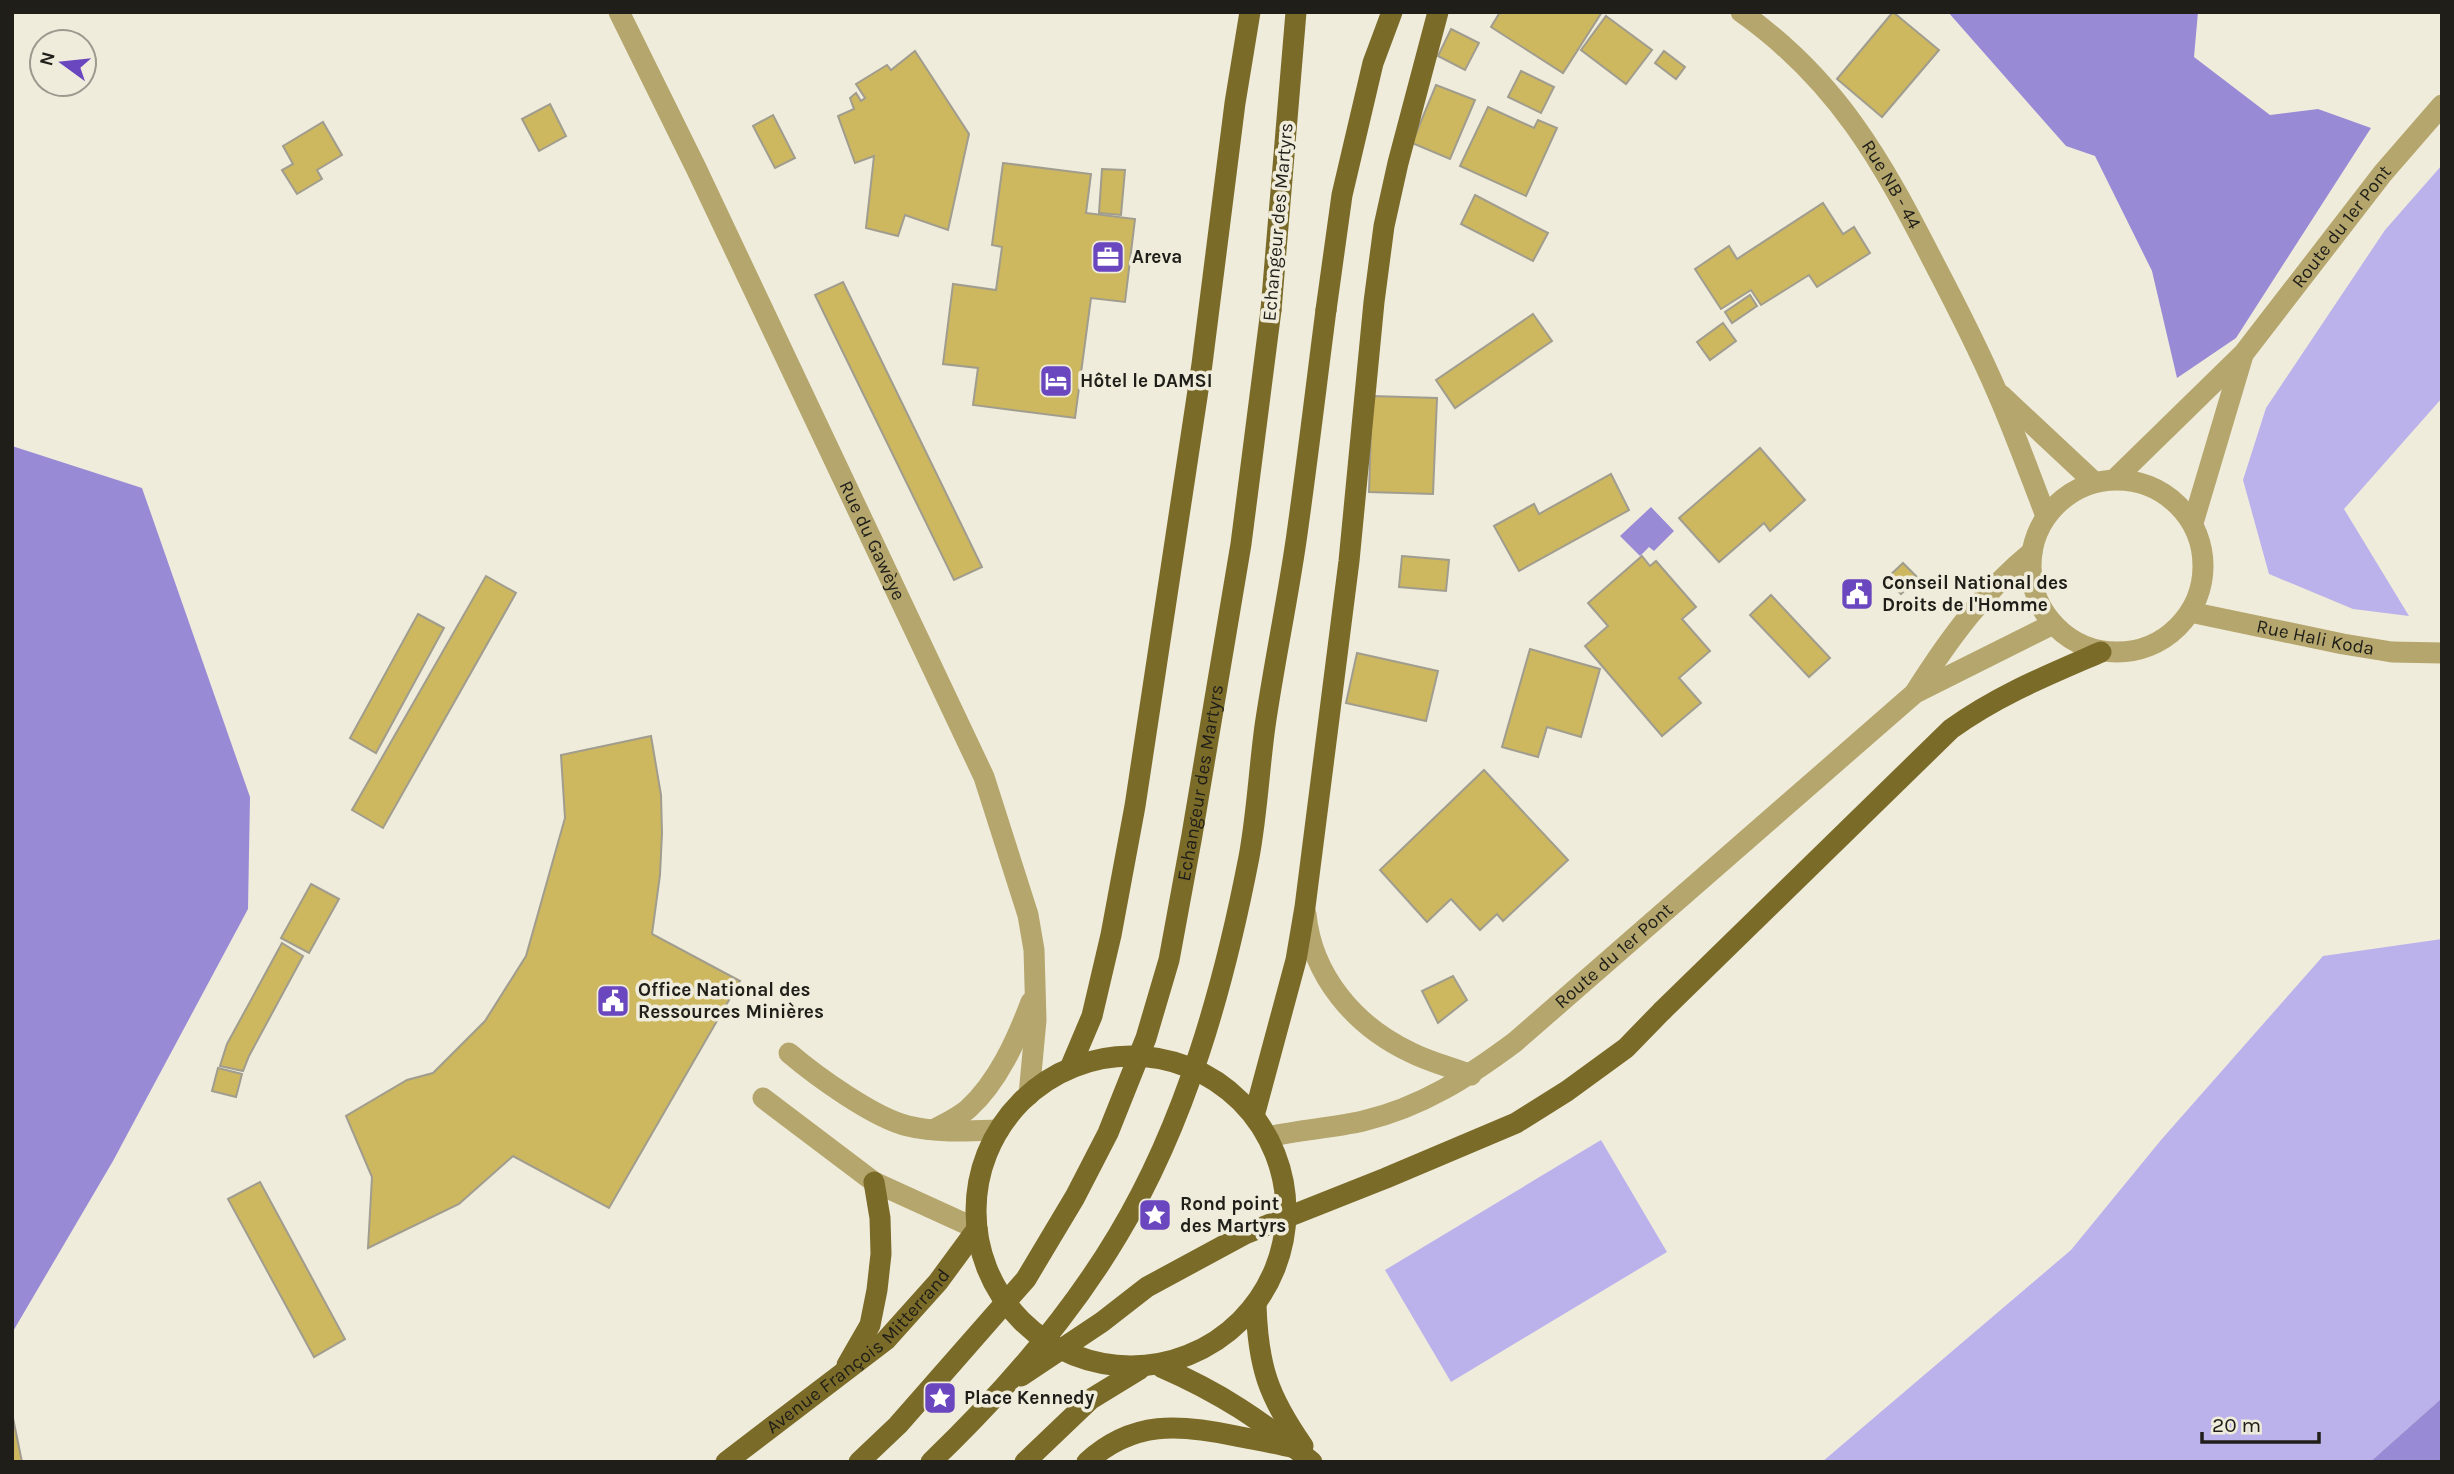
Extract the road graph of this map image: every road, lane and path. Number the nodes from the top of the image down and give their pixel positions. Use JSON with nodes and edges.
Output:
{"nodes":[{"id":1,"x":619,"y":12,"type":"edge"},
{"id":2,"x":1250,"y":12,"type":"edge"},
{"id":3,"x":1297,"y":12,"type":"edge"},
{"id":4,"x":1392,"y":12,"type":"edge"},
{"id":5,"x":1438,"y":12,"type":"edge"},
{"id":6,"x":1741,"y":12,"type":"edge"},
{"id":7,"x":2442,"y":105,"type":"edge"},
{"id":8,"x":2244,"y":354,"type":"junction"},
{"id":9,"x":1997,"y":391,"type":"junction"},
{"id":10,"x":2115,"y":479,"type":"junction"},
{"id":11,"x":2094,"y":482,"type":"junction"},
{"id":12,"x":2046,"y":516,"type":"junction"},
{"id":13,"x":2193,"y":523,"type":"junction"},
{"id":14,"x":2032,"y":552,"type":"junction"},
{"id":15,"x":2190,"y":612,"type":"junction"},
{"id":16,"x":2053,"y":624,"type":"junction"},
{"id":17,"x":2101,"y":652,"type":"junction"},
{"id":18,"x":2442,"y":653,"type":"edge"},
{"id":19,"x":1915,"y":693,"type":"junction"},
{"id":20,"x":1305,"y":907,"type":"junction"},
{"id":21,"x":1036,"y":987,"type":"junction"},
{"id":22,"x":789,"y":1053,"type":"dead end"},
{"id":23,"x":1070,"y":1068,"type":"junction"},
{"id":24,"x":1471,"y":1075,"type":"junction"},
{"id":25,"x":1029,"y":1094,"type":"junction"},
{"id":26,"x":762,"y":1098,"type":"dead end"},
{"id":27,"x":1254,"y":1116,"type":"junction"},
{"id":28,"x":935,"y":1129,"type":"junction"},
{"id":29,"x":999,"y":1130,"type":"junction"},
{"id":30,"x":1267,"y":1137,"type":"junction"},
{"id":31,"x":874,"y":1182,"type":"junction"},
{"id":32,"x":977,"y":1228,"type":"junction"},
{"id":33,"x":1256,"y":1305,"type":"junction"},
{"id":34,"x":1150,"y":1368,"type":"junction"},
{"id":35,"x":843,"y":1371,"type":"junction"},
{"id":36,"x":1007,"y":1385,"type":"junction"},
{"id":37,"x":1295,"y":1448,"type":"junction"},
{"id":38,"x":726,"y":1462,"type":"edge"},
{"id":39,"x":859,"y":1462,"type":"edge"},
{"id":40,"x":931,"y":1462,"type":"edge"},
{"id":41,"x":1025,"y":1462,"type":"edge"},
{"id":42,"x":1087,"y":1462,"type":"edge"},
{"id":43,"x":1313,"y":1462,"type":"edge"}],
"edges":[{"from":1,"to":21,"type":"street","name":"Rue du Gawèye"},
{"from":2,"to":23,"type":"main road"},
{"from":3,"to":39,"type":"main road","name":"Echangeur des Martyrs","bridge":true},
{"from":4,"to":36,"type":"main road","bridge":true},
{"from":5,"to":20,"type":"main road"},
{"from":6,"to":9,"type":"street","name":"Rue NB - 44"},
{"from":7,"to":8,"type":"street","name":"Route du 1er Pont"},
{"from":8,"to":10,"type":"street","name":"Route du 1er Pont"},
{"from":8,"to":13,"type":"street","name":"Route du 1er Pont"},
{"from":9,"to":11,"type":"street","name":"Rue NB - 44"},
{"from":9,"to":12,"type":"street","name":"Rue NB - 44"},
{"from":10,"to":11,"type":"street"},
{"from":10,"to":13,"type":"street"},
{"from":11,"to":12,"type":"street"},
{"from":12,"to":14,"type":"street"},
{"from":13,"to":15,"type":"street"},
{"from":14,"to":16,"type":"street"},
{"from":14,"to":19,"type":"street","name":"Route du 1er Pont"},
{"from":15,"to":17,"type":"street"},
{"from":15,"to":18,"type":"street","name":"Rue Hali Koda"},
{"from":16,"to":17,"type":"street"},
{"from":16,"to":19,"type":"street","name":"Route du 1er Pont"},
{"from":17,"to":36,"type":"main road","bridge":true},
{"from":19,"to":24,"type":"street","name":"Route du 1er Pont"},
{"from":20,"to":24,"type":"street"},
{"from":20,"to":27,"type":"main road"},
{"from":21,"to":25,"type":"street","name":"Rue du Gawèye"},
{"from":21,"to":28,"type":"street"},
{"from":22,"to":28,"type":"street"},
{"from":23,"to":25,"type":"main road"},
{"from":23,"to":27,"type":"main road"},
{"from":24,"to":30,"type":"street","name":"Route du 1er Pont"},
{"from":25,"to":29,"type":"main road"},
{"from":26,"to":31,"type":"street"},
{"from":27,"to":30,"type":"main road"},
{"from":28,"to":29,"type":"street"},
{"from":29,"to":32,"type":"main road"},
{"from":30,"to":33,"type":"main road"},
{"from":31,"to":32,"type":"street"},
{"from":31,"to":35,"type":"main road"},
{"from":32,"to":34,"type":"main road"},
{"from":32,"to":35,"type":"main road","name":"Avenue François Mitterrand"},
{"from":33,"to":34,"type":"main road"},
{"from":33,"to":43,"type":"main road"},
{"from":34,"to":37,"type":"main road"},
{"from":34,"to":41,"type":"main road"},
{"from":35,"to":38,"type":"main road","name":"Avenue François Mitterrand"},
{"from":36,"to":40,"type":"main road","bridge":true},
{"from":37,"to":42,"type":"main road"},
{"from":37,"to":43,"type":"main road"}]}
